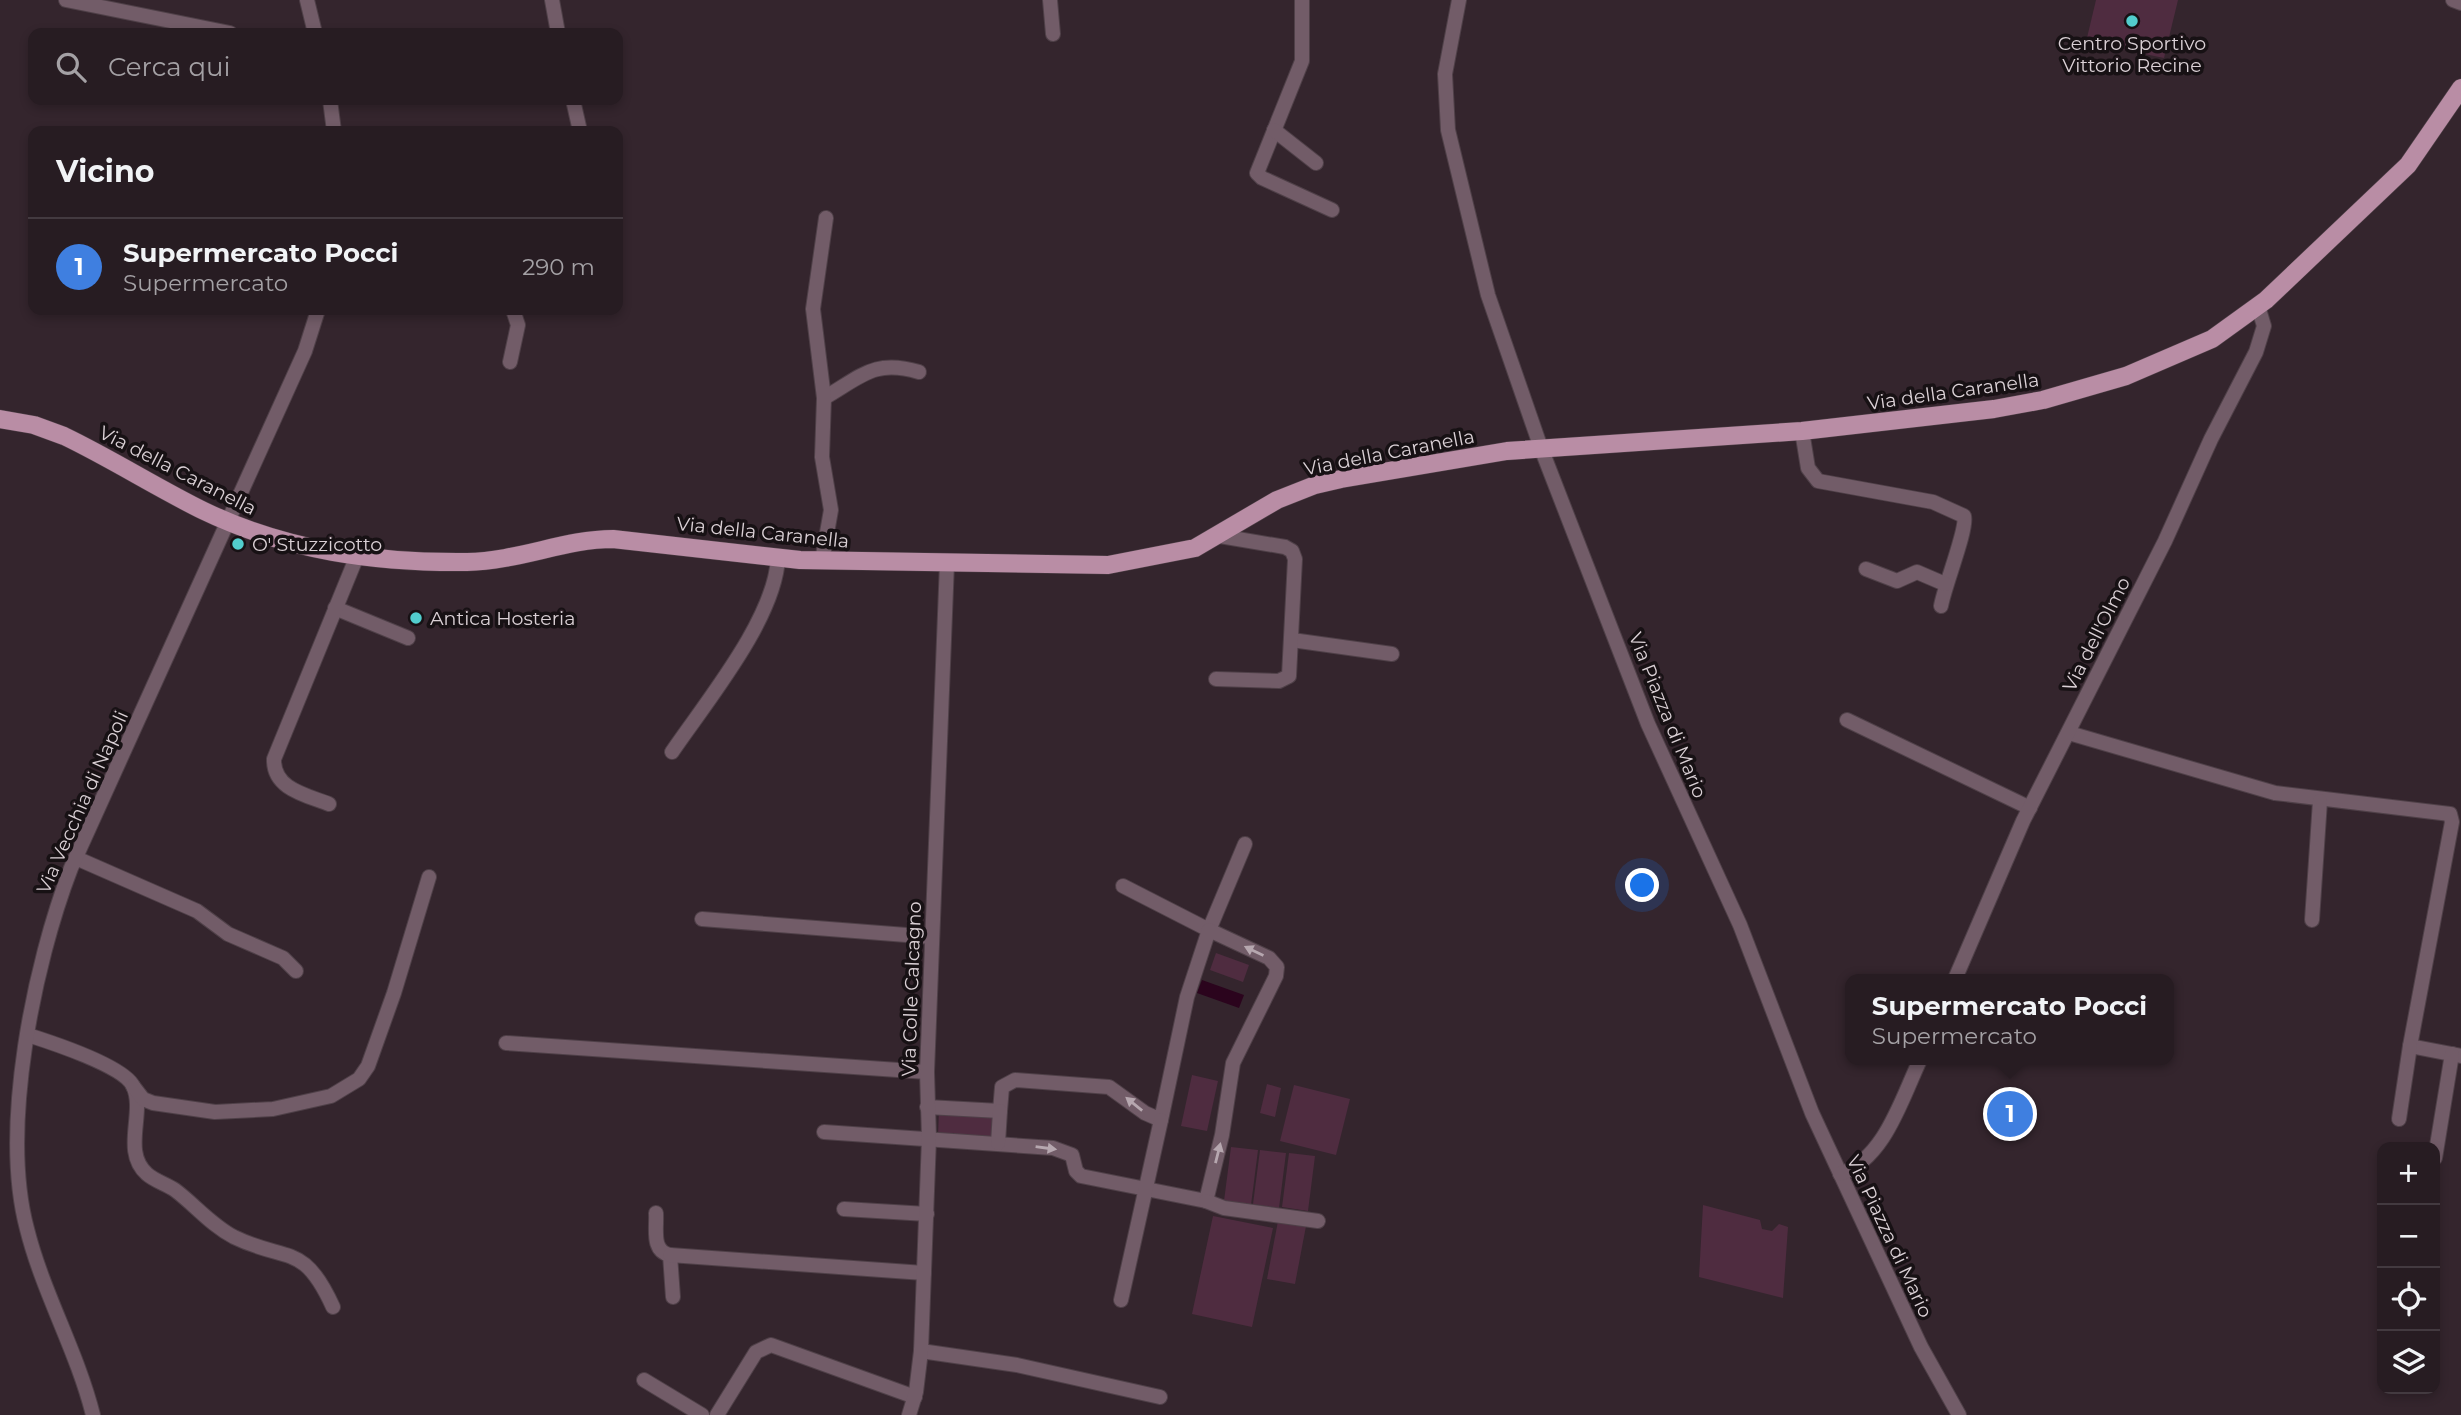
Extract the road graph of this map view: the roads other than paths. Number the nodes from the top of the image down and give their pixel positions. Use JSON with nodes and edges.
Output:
{"nodes":[{"id":1,"x":66,"y":0,"type":"edge"},
{"id":2,"x":307,"y":0,"type":"edge"},
{"id":3,"x":552,"y":0,"type":"edge"},
{"id":4,"x":1050,"y":0,"type":"edge"},
{"id":5,"x":1302,"y":0,"type":"edge"},
{"id":6,"x":1458,"y":0,"type":"edge"},
{"id":7,"x":2454,"y":0,"type":"edge"},
{"id":8,"x":2461,"y":3,"type":"edge"},
{"id":9,"x":205,"y":28,"type":"edge"},
{"id":10,"x":314,"y":28,"type":"edge"},
{"id":11,"x":557,"y":28,"type":"edge"},
{"id":12,"x":1053,"y":34,"type":"dead end"},
{"id":13,"x":2461,"y":88,"type":"edge"},
{"id":14,"x":331,"y":105,"type":"edge"},
{"id":15,"x":574,"y":105,"type":"edge"},
{"id":16,"x":333,"y":126,"type":"edge"},
{"id":17,"x":579,"y":126,"type":"edge"},
{"id":18,"x":1275,"y":130,"type":"junction"},
{"id":19,"x":1316,"y":163,"type":"dead end"},
{"id":20,"x":1332,"y":209,"type":"dead end"},
{"id":21,"x":826,"y":218,"type":"dead end"},
{"id":22,"x":2258,"y":306,"type":"junction"},
{"id":23,"x":317,"y":315,"type":"edge"},
{"id":24,"x":515,"y":315,"type":"edge"},
{"id":25,"x":510,"y":362,"type":"dead end"},
{"id":26,"x":919,"y":372,"type":"dead end"},
{"id":27,"x":824,"y":398,"type":"junction"},
{"id":28,"x":0,"y":419,"type":"edge"},
{"id":29,"x":1802,"y":431,"type":"junction"},
{"id":30,"x":1541,"y":448,"type":"junction"},
{"id":31,"x":229,"y":522,"type":"junction"},
{"id":32,"x":1220,"y":536,"type":"junction"},
{"id":33,"x":357,"y":556,"type":"junction"},
{"id":34,"x":778,"y":558,"type":"junction"},
{"id":35,"x":822,"y":561,"type":"junction"},
{"id":36,"x":947,"y":563,"type":"junction"},
{"id":37,"x":1866,"y":569,"type":"dead end"},
{"id":38,"x":1945,"y":583,"type":"junction"},
{"id":39,"x":1941,"y":606,"type":"dead end"},
{"id":40,"x":335,"y":608,"type":"junction"},
{"id":41,"x":408,"y":638,"type":"dead end"},
{"id":42,"x":1292,"y":640,"type":"junction"},
{"id":43,"x":1392,"y":654,"type":"dead end"},
{"id":44,"x":1216,"y":679,"type":"dead end"},
{"id":45,"x":1847,"y":720,"type":"dead end"},
{"id":46,"x":2069,"y":733,"type":"junction"},
{"id":47,"x":672,"y":752,"type":"dead end"},
{"id":48,"x":2320,"y":801,"type":"junction"},
{"id":49,"x":329,"y":804,"type":"dead end"},
{"id":50,"x":2030,"y":808,"type":"junction"},
{"id":51,"x":1245,"y":844,"type":"dead end"},
{"id":52,"x":75,"y":858,"type":"junction"},
{"id":53,"x":429,"y":877,"type":"dead end"},
{"id":54,"x":1123,"y":886,"type":"dead end"},
{"id":55,"x":702,"y":919,"type":"dead end"},
{"id":56,"x":2312,"y":920,"type":"dead end"},
{"id":57,"x":1209,"y":930,"type":"junction"},
{"id":58,"x":932,"y":937,"type":"junction"},
{"id":59,"x":296,"y":971,"type":"dead end"},
{"id":60,"x":1957,"y":974,"type":"edge"},
{"id":61,"x":28,"y":1035,"type":"junction"},
{"id":62,"x":506,"y":1043,"type":"dead end"},
{"id":63,"x":2410,"y":1046,"type":"junction"},
{"id":64,"x":2457,"y":1055,"type":"edge"},
{"id":65,"x":1918,"y":1065,"type":"edge"},
{"id":66,"x":927,"y":1072,"type":"junction"},
{"id":67,"x":133,"y":1086,"type":"junction"},
{"id":68,"x":928,"y":1107,"type":"junction"},
{"id":69,"x":1000,"y":1111,"type":"junction"},
{"id":70,"x":1161,"y":1119,"type":"junction"},
{"id":71,"x":2399,"y":1119,"type":"dead end"},
{"id":72,"x":824,"y":1132,"type":"dead end"},
{"id":73,"x":929,"y":1138,"type":"junction"},
{"id":74,"x":2438,"y":1142,"type":"edge"},
{"id":75,"x":998,"y":1143,"type":"junction"},
{"id":76,"x":1840,"y":1174,"type":"junction"},
{"id":77,"x":1147,"y":1189,"type":"junction"},
{"id":78,"x":1206,"y":1201,"type":"junction"},
{"id":79,"x":844,"y":1209,"type":"dead end"},
{"id":80,"x":656,"y":1213,"type":"dead end"},
{"id":81,"x":926,"y":1214,"type":"junction"},
{"id":82,"x":1318,"y":1221,"type":"dead end"},
{"id":83,"x":670,"y":1255,"type":"junction"},
{"id":84,"x":924,"y":1273,"type":"junction"},
{"id":85,"x":673,"y":1297,"type":"dead end"},
{"id":86,"x":1121,"y":1300,"type":"dead end"},
{"id":87,"x":333,"y":1307,"type":"dead end"},
{"id":88,"x":921,"y":1351,"type":"junction"},
{"id":89,"x":644,"y":1380,"type":"dead end"},
{"id":90,"x":915,"y":1397,"type":"junction"},
{"id":91,"x":1160,"y":1397,"type":"dead end"},
{"id":92,"x":93,"y":1415,"type":"edge"},
{"id":93,"x":702,"y":1415,"type":"edge"},
{"id":94,"x":717,"y":1415,"type":"edge"},
{"id":95,"x":909,"y":1415,"type":"edge"},
{"id":96,"x":1959,"y":1415,"type":"edge"}],
"edges":[{"from":1,"to":9,"type":"street"},
{"from":2,"to":10,"type":"street"},
{"from":3,"to":11,"type":"street"},
{"from":4,"to":12,"type":"street"},
{"from":5,"to":18,"type":"street"},
{"from":6,"to":30,"type":"street","name":"Via Piazza di Mario"},
{"from":7,"to":8,"type":"street"},
{"from":13,"to":22,"type":"main road","name":"Via della Caranella"},
{"from":14,"to":16,"type":"street"},
{"from":15,"to":17,"type":"street"},
{"from":18,"to":19,"type":"street"},
{"from":18,"to":20,"type":"street"},
{"from":21,"to":27,"type":"street"},
{"from":22,"to":29,"type":"main road","name":"Via della Caranella"},
{"from":22,"to":46,"type":"street","name":"Via dell'Olmo"},
{"from":23,"to":31,"type":"street","name":"Via Vecchia di Napoli"},
{"from":24,"to":25,"type":"street"},
{"from":26,"to":27,"type":"street"},
{"from":27,"to":35,"type":"street"},
{"from":28,"to":31,"type":"main road","name":"Via della Caranella"},
{"from":29,"to":30,"type":"main road","name":"Via della Caranella"},
{"from":29,"to":38,"type":"street"},
{"from":30,"to":32,"type":"main road","name":"Via della Caranella"},
{"from":30,"to":76,"type":"street","name":"Via Piazza di Mario"},
{"from":31,"to":33,"type":"main road","name":"Via della Caranella"},
{"from":31,"to":52,"type":"street","name":"Via Vecchia di Napoli"},
{"from":32,"to":36,"type":"main road","name":"Via della Caranella"},
{"from":32,"to":42,"type":"street"},
{"from":33,"to":34,"type":"main road","name":"Via della Caranella"},
{"from":33,"to":40,"type":"street"},
{"from":34,"to":35,"type":"main road","name":"Via della Caranella"},
{"from":34,"to":47,"type":"street"},
{"from":35,"to":36,"type":"main road","name":"Via della Caranella"},
{"from":36,"to":58,"type":"street","name":"Via Colle Calcagno"},
{"from":37,"to":38,"type":"street"},
{"from":38,"to":39,"type":"street"},
{"from":40,"to":41,"type":"street"},
{"from":40,"to":49,"type":"street"},
{"from":42,"to":43,"type":"street"},
{"from":42,"to":44,"type":"street"},
{"from":45,"to":50,"type":"street"},
{"from":46,"to":48,"type":"street"},
{"from":46,"to":50,"type":"street","name":"Via dell'Olmo"},
{"from":48,"to":56,"type":"street"},
{"from":48,"to":63,"type":"street"},
{"from":50,"to":60,"type":"street","name":"Via dell'Olmo"},
{"from":51,"to":57,"type":"street"},
{"from":52,"to":59,"type":"street"},
{"from":52,"to":61,"type":"street","name":"Via Vecchia di Napoli"},
{"from":53,"to":67,"type":"street"},
{"from":54,"to":57,"type":"street"},
{"from":55,"to":58,"type":"street"},
{"from":57,"to":70,"type":"street"},
{"from":78,"to":57,"type":"street","one_way":true},
{"from":58,"to":66,"type":"street","name":"Via Colle Calcagno"},
{"from":61,"to":67,"type":"street"},
{"from":61,"to":92,"type":"street","name":"Via Vecchia di Napoli"},
{"from":62,"to":66,"type":"street"},
{"from":63,"to":64,"type":"street"},
{"from":63,"to":71,"type":"street"},
{"from":64,"to":74,"type":"street"},
{"from":65,"to":76,"type":"street"},
{"from":66,"to":68,"type":"street","name":"Via Colle Calcagno"},
{"from":67,"to":87,"type":"street"},
{"from":68,"to":69,"type":"street"},
{"from":68,"to":73,"type":"street","name":"Via Colle Calcagno"},
{"from":70,"to":69,"type":"street","one_way":true},
{"from":69,"to":75,"type":"street"},
{"from":70,"to":77,"type":"street"},
{"from":72,"to":73,"type":"street"},
{"from":73,"to":75,"type":"street"},
{"from":73,"to":81,"type":"street","name":"Via Colle Calcagno"},
{"from":75,"to":77,"type":"street","one_way":true},
{"from":76,"to":96,"type":"street","name":"Via Piazza di Mario"},
{"from":77,"to":78,"type":"street"},
{"from":77,"to":86,"type":"street"},
{"from":78,"to":82,"type":"street"},
{"from":79,"to":81,"type":"street"},
{"from":80,"to":83,"type":"street"},
{"from":81,"to":84,"type":"street","name":"Via Colle Calcagno"},
{"from":83,"to":84,"type":"street"},
{"from":83,"to":85,"type":"street"},
{"from":84,"to":88,"type":"street","name":"Via Colle Calcagno"},
{"from":88,"to":90,"type":"street","name":"Via Colle Calcagno"},
{"from":88,"to":91,"type":"street"},
{"from":89,"to":93,"type":"street"},
{"from":90,"to":94,"type":"street"},
{"from":90,"to":95,"type":"street","name":"Via Colle Calcagno"}]}
